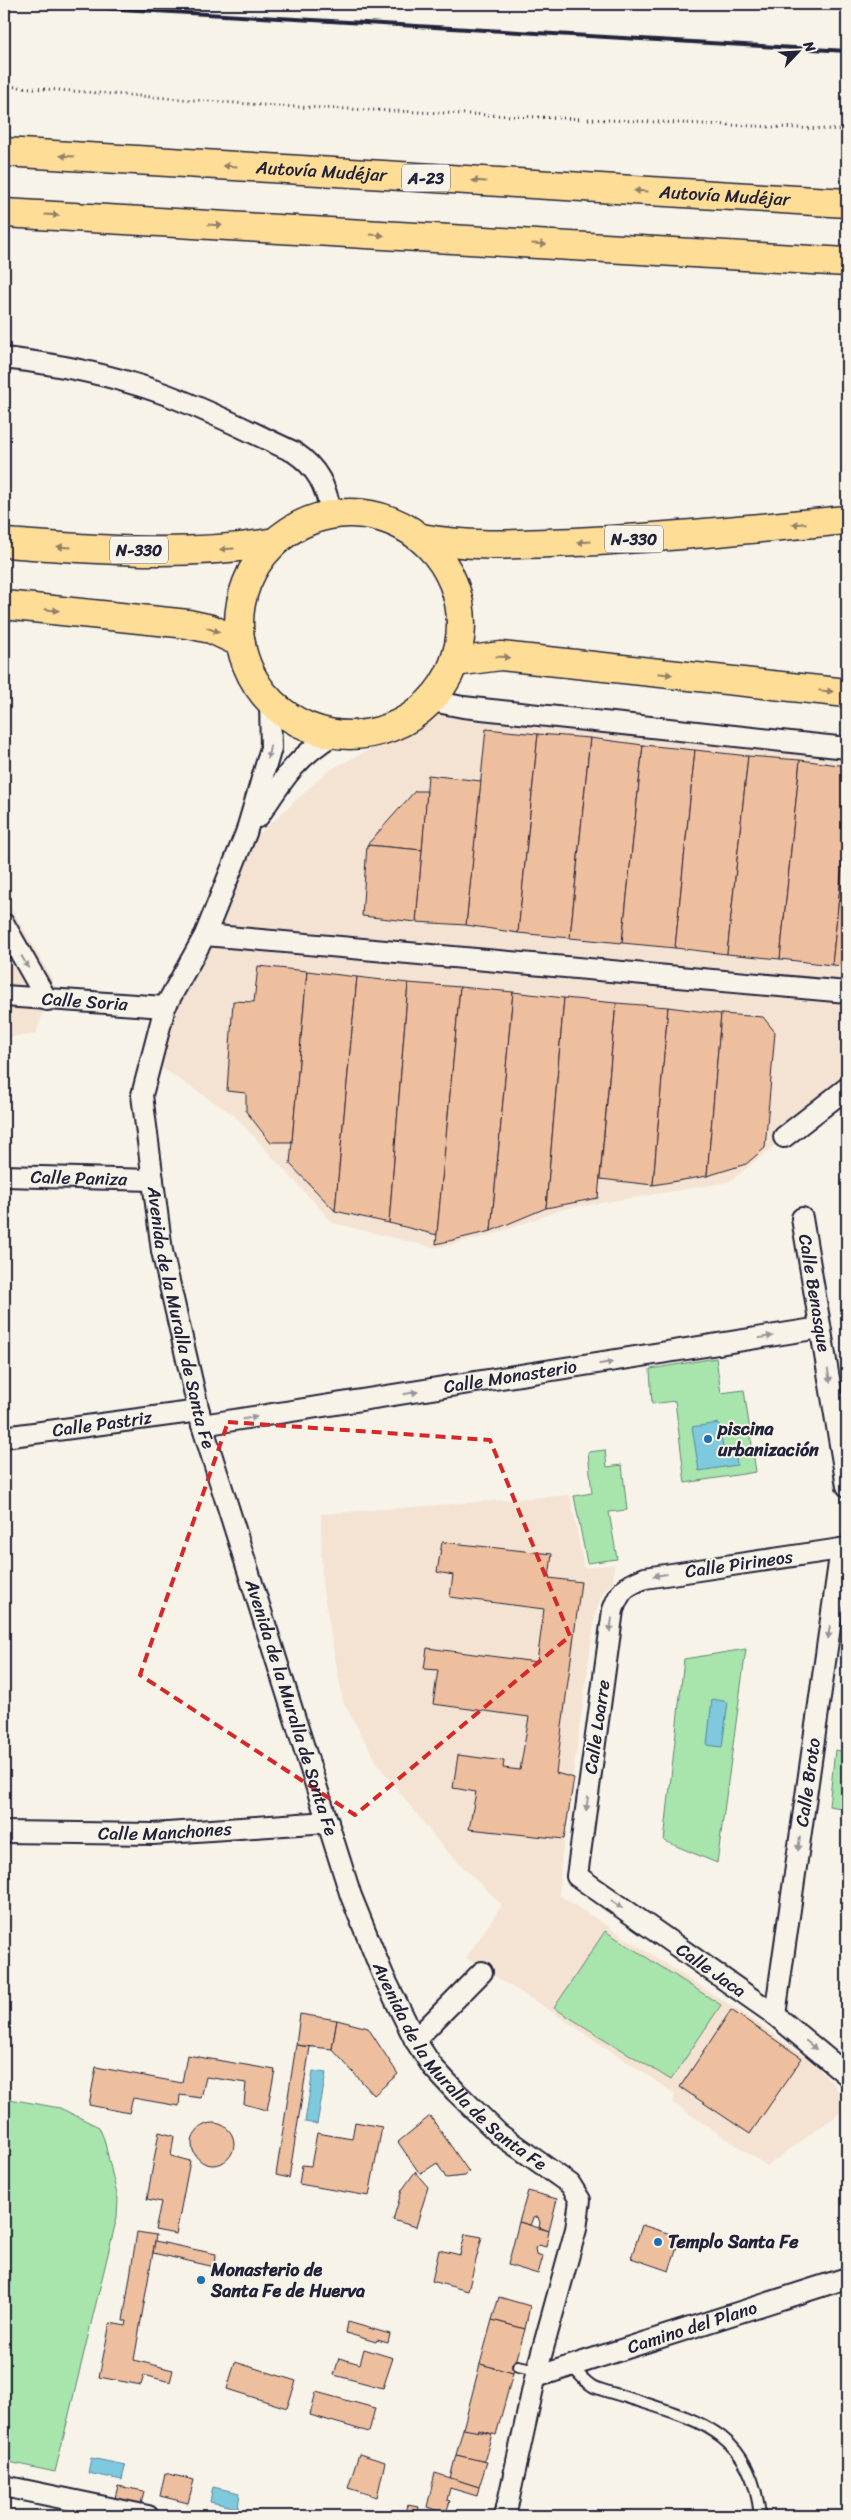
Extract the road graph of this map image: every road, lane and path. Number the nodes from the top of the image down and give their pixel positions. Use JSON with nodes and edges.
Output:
{"nodes":[{"id":1,"x":4,"y":86,"type":"edge"},
{"id":2,"x":847,"y":130,"type":"edge"},
{"id":3,"x":4,"y":152,"type":"edge"},
{"id":4,"x":847,"y":203,"type":"edge"},
{"id":5,"x":4,"y":213,"type":"edge"},
{"id":6,"x":847,"y":262,"type":"edge"},
{"id":7,"x":4,"y":358,"type":"edge"},
{"id":8,"x":332,"y":514,"type":"junction"},
{"id":9,"x":847,"y":520,"type":"edge"},
{"id":10,"x":421,"y":538,"type":"junction"},
{"id":11,"x":275,"y":542,"type":"junction"},
{"id":12,"x":4,"y":543,"type":"edge"},
{"id":13,"x":4,"y":605,"type":"edge"},
{"id":14,"x":241,"y":644,"type":"junction"},
{"id":15,"x":455,"y":662,"type":"junction"},
{"id":16,"x":847,"y":693,"type":"edge"},
{"id":17,"x":432,"y":701,"type":"junction"},
{"id":18,"x":270,"y":704,"type":"junction"},
{"id":19,"x":331,"y":736,"type":"junction"},
{"id":20,"x":847,"y":748,"type":"edge"},
{"id":21,"x":246,"y":833,"type":"junction"},
{"id":22,"x":4,"y":924,"type":"edge"},
{"id":23,"x":205,"y":935,"type":"junction"},
{"id":24,"x":847,"y":992,"type":"edge"},
{"id":25,"x":4,"y":996,"type":"edge"},
{"id":26,"x":47,"y":1000,"type":"junction"},
{"id":27,"x":165,"y":1007,"type":"junction"},
{"id":28,"x":847,"y":1088,"type":"edge"},
{"id":29,"x":784,"y":1137,"type":"dead end"},
{"id":30,"x":4,"y":1176,"type":"edge"},
{"id":31,"x":153,"y":1180,"type":"junction"},
{"id":32,"x":802,"y":1218,"type":"dead end"},
{"id":33,"x":820,"y":1328,"type":"junction"},
{"id":34,"x":200,"y":1418,"type":"junction"},
{"id":35,"x":4,"y":1437,"type":"edge"},
{"id":36,"x":847,"y":1486,"type":"edge"},
{"id":37,"x":844,"y":1548,"type":"edge"},
{"id":38,"x":631,"y":1584,"type":"joint"},
{"id":39,"x":328,"y":1822,"type":"junction"},
{"id":40,"x":4,"y":1832,"type":"edge"},
{"id":41,"x":577,"y":1876,"type":"joint"},
{"id":42,"x":482,"y":1972,"type":"dead end"},
{"id":43,"x":774,"y":2015,"type":"junction"},
{"id":44,"x":415,"y":2040,"type":"junction"},
{"id":45,"x":845,"y":2066,"type":"edge"},
{"id":46,"x":847,"y":2278,"type":"edge"},
{"id":47,"x":518,"y":2366,"type":"dead end"},
{"id":48,"x":571,"y":2366,"type":"junction"},
{"id":49,"x":537,"y":2374,"type":"junction"},
{"id":50,"x":4,"y":2486,"type":"edge"},
{"id":51,"x":148,"y":2516,"type":"edge"},
{"id":52,"x":505,"y":2516,"type":"edge"},
{"id":53,"x":760,"y":2516,"type":"edge"}],
"edges":[{"from":1,"to":2,"type":"path"},
{"from":4,"to":3,"type":"highway","name":"Autovía Mudéjar","number":"A-23","one_way":true},
{"from":5,"to":6,"type":"highway","one_way":true},
{"from":7,"to":8,"type":"street"},
{"from":8,"to":10,"type":"highway","number":"N-330"},
{"from":8,"to":11,"type":"highway","number":"N-330"},
{"from":9,"to":10,"type":"highway","number":"N-330","one_way":true},
{"from":10,"to":15,"type":"highway","number":"N-330"},
{"from":11,"to":12,"type":"highway","number":"N-330","one_way":true},
{"from":11,"to":14,"type":"highway","number":"N-330"},
{"from":13,"to":14,"type":"highway","one_way":true},
{"from":14,"to":18,"type":"highway","number":"N-330"},
{"from":15,"to":16,"type":"highway","one_way":true},
{"from":15,"to":17,"type":"highway","number":"N-330"},
{"from":17,"to":19,"type":"highway","number":"N-330"},
{"from":17,"to":20,"type":"street"},
{"from":18,"to":19,"type":"highway","number":"N-330"},
{"from":18,"to":21,"type":"street","name":"Avenida de la Muralla de Santa Fe","one_way":true},
{"from":19,"to":21,"type":"street","name":"Avenida de la Muralla de Santa Fe"},
{"from":21,"to":23,"type":"street","name":"Avenida de la Muralla de Santa Fe"},
{"from":22,"to":26,"type":"street","one_way":true},
{"from":23,"to":24,"type":"street"},
{"from":23,"to":27,"type":"street","name":"Avenida de la Muralla de Santa Fe"},
{"from":25,"to":26,"type":"street","name":"Calle Soria"},
{"from":26,"to":27,"type":"street","name":"Calle Soria"},
{"from":27,"to":31,"type":"street","name":"Avenida de la Muralla de Santa Fe"},
{"from":28,"to":29,"type":"street"},
{"from":30,"to":31,"type":"street","name":"Calle Paniza"},
{"from":31,"to":34,"type":"street","name":"Avenida de la Muralla de Santa Fe"},
{"from":32,"to":33,"type":"street","name":"Calle Benasque"},
{"from":34,"to":33,"type":"street","name":"Calle Monasterio","one_way":true},
{"from":33,"to":36,"type":"street","name":"Calle Benasque","one_way":true},
{"from":34,"to":35,"type":"street","name":"Calle Pastriz"},
{"from":34,"to":39,"type":"street","name":"Avenida de la Muralla de Santa Fe"},
{"from":37,"to":38,"type":"street","name":"Calle Pirineos","one_way":true},
{"from":37,"to":43,"type":"street","name":"Calle Broto","one_way":true},
{"from":38,"to":41,"type":"street","name":"Calle Loarre","one_way":true},
{"from":39,"to":40,"type":"street","name":"Calle Manchones"},
{"from":39,"to":44,"type":"street","name":"Avenida de la Muralla de Santa Fe"},
{"from":41,"to":43,"type":"street","name":"Calle Jaca","one_way":true},
{"from":42,"to":44,"type":"street"},
{"from":43,"to":45,"type":"street","name":"Calle Jaca","one_way":true},
{"from":44,"to":49,"type":"street","name":"Avenida de la Muralla de Santa Fe"},
{"from":46,"to":48,"type":"street","name":"Camino del Plano"},
{"from":47,"to":49,"type":"lane"},
{"from":48,"to":49,"type":"street","name":"Camino del Plano"},
{"from":48,"to":53,"type":"lane"},
{"from":49,"to":52,"type":"street","name":"Avenida de la Muralla de Santa Fe"},
{"from":50,"to":51,"type":"street"}]}
